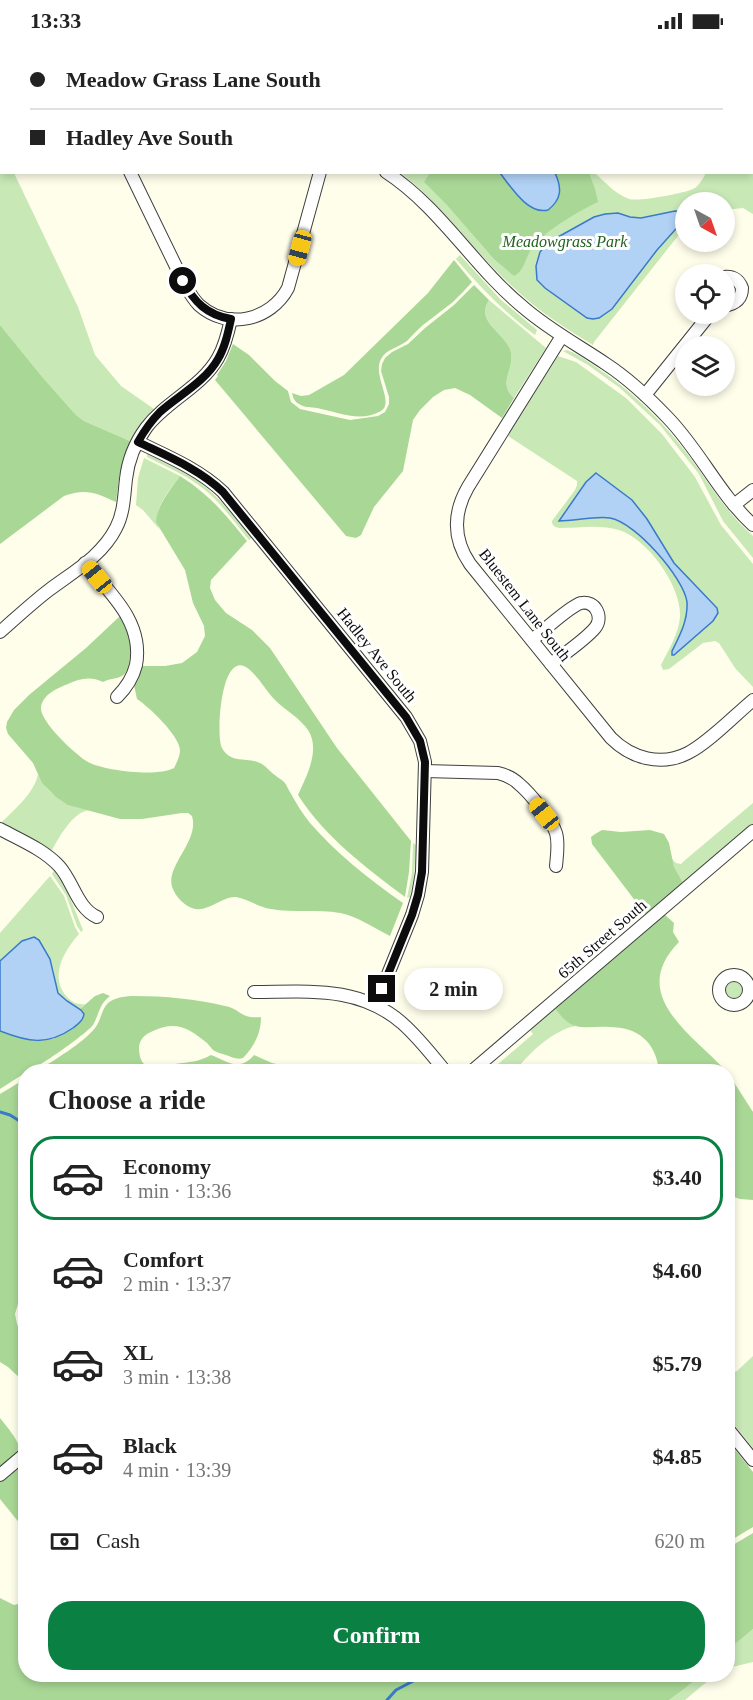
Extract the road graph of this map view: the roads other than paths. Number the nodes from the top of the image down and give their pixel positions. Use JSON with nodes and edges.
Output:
{"nodes":[{"id":1,"x":131,"y":174,"type":"edge"},
{"id":2,"x":319,"y":174,"type":"edge"},
{"id":3,"x":389,"y":174,"type":"edge"},
{"id":4,"x":735,"y":279,"type":"edge"},
{"id":5,"x":735,"y":302,"type":"edge"},
{"id":6,"x":231,"y":319,"type":"junction"},
{"id":7,"x":702,"y":324,"type":"edge"},
{"id":8,"x":562,"y":336,"type":"junction"},
{"id":9,"x":645,"y":395,"type":"junction"},
{"id":10,"x":138,"y":442,"type":"junction"},
{"id":11,"x":753,"y":490,"type":"edge"},
{"id":12,"x":734,"y":506,"type":"junction"},
{"id":13,"x":753,"y":525,"type":"edge"},
{"id":14,"x":85,"y":563,"type":"junction"},
{"id":15,"x":0,"y":632,"type":"edge"},
{"id":16,"x":532,"y":640,"type":"junction"},
{"id":17,"x":551,"y":664,"type":"junction"},
{"id":18,"x":117,"y":697,"type":"dead end"},
{"id":19,"x":753,"y":700,"type":"edge"},
{"id":20,"x":425,"y":771,"type":"junction"},
{"id":21,"x":1,"y":831,"type":"edge"},
{"id":22,"x":753,"y":831,"type":"edge"},
{"id":23,"x":556,"y":866,"type":"dead end"},
{"id":24,"x":97,"y":917,"type":"dead end"},
{"id":25,"x":254,"y":992,"type":"dead end"},
{"id":26,"x":374,"y":1004,"type":"junction"},
{"id":27,"x":439,"y":1064,"type":"edge"},
{"id":28,"x":480,"y":1064,"type":"edge"},
{"id":29,"x":735,"y":1438,"type":"edge"},
{"id":30,"x":18,"y":1460,"type":"edge"},
{"id":31,"x":753,"y":1460,"type":"edge"},
{"id":32,"x":0,"y":1475,"type":"edge"}],
"edges":[{"from":1,"to":6,"type":"street"},
{"from":2,"to":6,"type":"street"},
{"from":3,"to":8,"type":"street"},
{"from":4,"to":5,"type":"street"},
{"from":6,"to":10,"type":"street"},
{"from":7,"to":9,"type":"street"},
{"from":8,"to":9,"type":"street"},
{"from":8,"to":16,"type":"street","name":"Bluestem Lane South"},
{"from":9,"to":12,"type":"street"},
{"from":10,"to":14,"type":"street"},
{"from":10,"to":20,"type":"street","name":"Hadley Ave South"},
{"from":11,"to":12,"type":"street"},
{"from":12,"to":13,"type":"street"},
{"from":14,"to":15,"type":"street"},
{"from":14,"to":18,"type":"street"},
{"from":16,"to":17,"type":"street","name":"Bluestem Lane South"},
{"from":16,"to":17,"type":"street"},
{"from":17,"to":19,"type":"street","name":"Bluestem Lane South"},
{"from":20,"to":23,"type":"street"},
{"from":20,"to":26,"type":"street","name":"Hadley Ave South"},
{"from":21,"to":24,"type":"street"},
{"from":22,"to":28,"type":"street","name":"65th Street South"},
{"from":25,"to":26,"type":"street"},
{"from":26,"to":27,"type":"street"},
{"from":29,"to":31,"type":"street"},
{"from":30,"to":32,"type":"street"}]}
